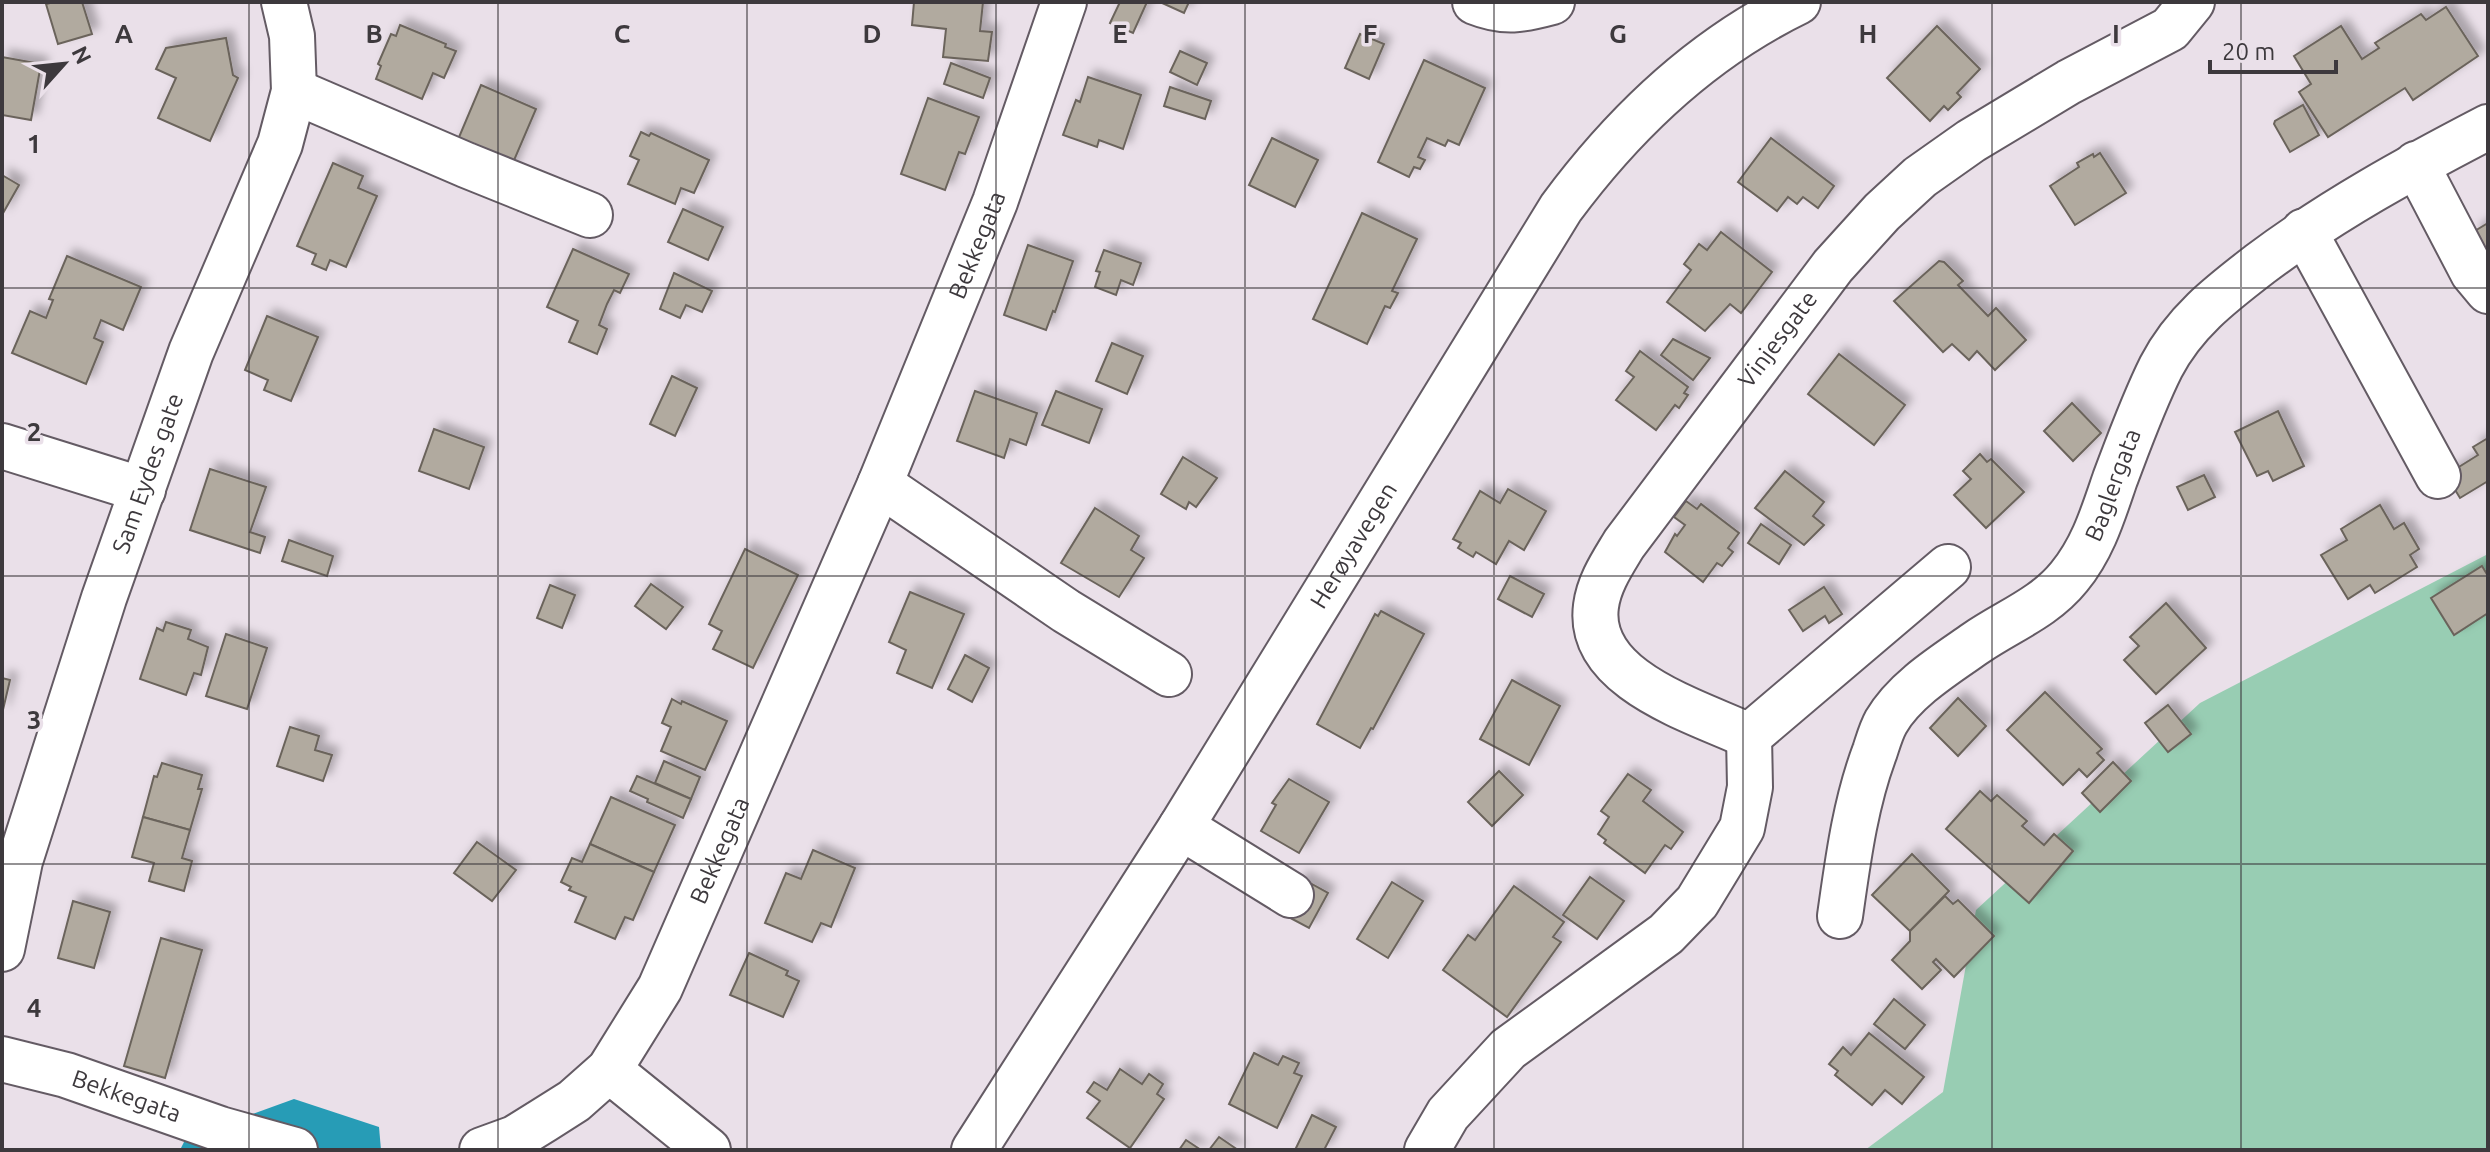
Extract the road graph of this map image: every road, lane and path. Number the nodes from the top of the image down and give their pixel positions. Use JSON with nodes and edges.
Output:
{"nodes":[{"id":1,"x":284,"y":2,"type":"edge"},
{"id":2,"x":1064,"y":2,"type":"edge"},
{"id":3,"x":1475,"y":2,"type":"edge"},
{"id":4,"x":1798,"y":2,"type":"edge"},
{"id":5,"x":2192,"y":2,"type":"edge"},
{"id":6,"x":1536,"y":6,"type":"edge"},
{"id":7,"x":294,"y":91,"type":"junction"},
{"id":8,"x":2488,"y":127,"type":"edge"},
{"id":9,"x":2416,"y":164,"type":"junction"},
{"id":10,"x":590,"y":215,"type":"dead end"},
{"id":11,"x":2304,"y":231,"type":"junction"},
{"id":12,"x":2488,"y":291,"type":"edge"},
{"id":13,"x":2,"y":446,"type":"edge"},
{"id":14,"x":2438,"y":476,"type":"dead end"},
{"id":15,"x":880,"y":484,"type":"junction"},
{"id":16,"x":143,"y":490,"type":"junction"},
{"id":17,"x":1948,"y":567,"type":"dead end"},
{"id":18,"x":1169,"y":674,"type":"dead end"},
{"id":19,"x":1749,"y":736,"type":"junction"},
{"id":20,"x":1181,"y":827,"type":"junction"},
{"id":21,"x":1291,"y":895,"type":"dead end"},
{"id":22,"x":1840,"y":916,"type":"dead end"},
{"id":23,"x":2,"y":949,"type":"edge"},
{"id":24,"x":2,"y":1059,"type":"edge"},
{"id":25,"x":609,"y":1070,"type":"junction"},
{"id":26,"x":295,"y":1150,"type":"edge"},
{"id":27,"x":482,"y":1150,"type":"edge"},
{"id":28,"x":708,"y":1150,"type":"edge"},
{"id":29,"x":974,"y":1150,"type":"edge"},
{"id":30,"x":1427,"y":1150,"type":"edge"}],
"edges":[{"from":1,"to":7,"type":"main road","name":"Sam Eydes gate"},
{"from":2,"to":15,"type":"main road","name":"Bekkegata"},
{"from":3,"to":6,"type":"main road"},
{"from":4,"to":20,"type":"main road","name":"Herøyavegen"},
{"from":5,"to":19,"type":"main road","name":"Vinjesgate"},
{"from":7,"to":10,"type":"main road"},
{"from":7,"to":16,"type":"main road","name":"Sam Eydes gate"},
{"from":8,"to":9,"type":"main road","name":"Baglergata"},
{"from":9,"to":11,"type":"main road","name":"Baglergata"},
{"from":9,"to":12,"type":"main road"},
{"from":11,"to":14,"type":"main road"},
{"from":11,"to":22,"type":"main road","name":"Baglergata"},
{"from":13,"to":16,"type":"main road"},
{"from":15,"to":18,"type":"main road"},
{"from":15,"to":25,"type":"main road","name":"Bekkegata"},
{"from":16,"to":23,"type":"main road","name":"Sam Eydes gate"},
{"from":17,"to":19,"type":"main road"},
{"from":19,"to":30,"type":"main road"},
{"from":20,"to":21,"type":"main road"},
{"from":20,"to":29,"type":"main road","name":"Herøyavegen"},
{"from":24,"to":26,"type":"main road","name":"Bekkegata"},
{"from":25,"to":27,"type":"main road","name":"Bekkegata"},
{"from":25,"to":28,"type":"main road"}]}
